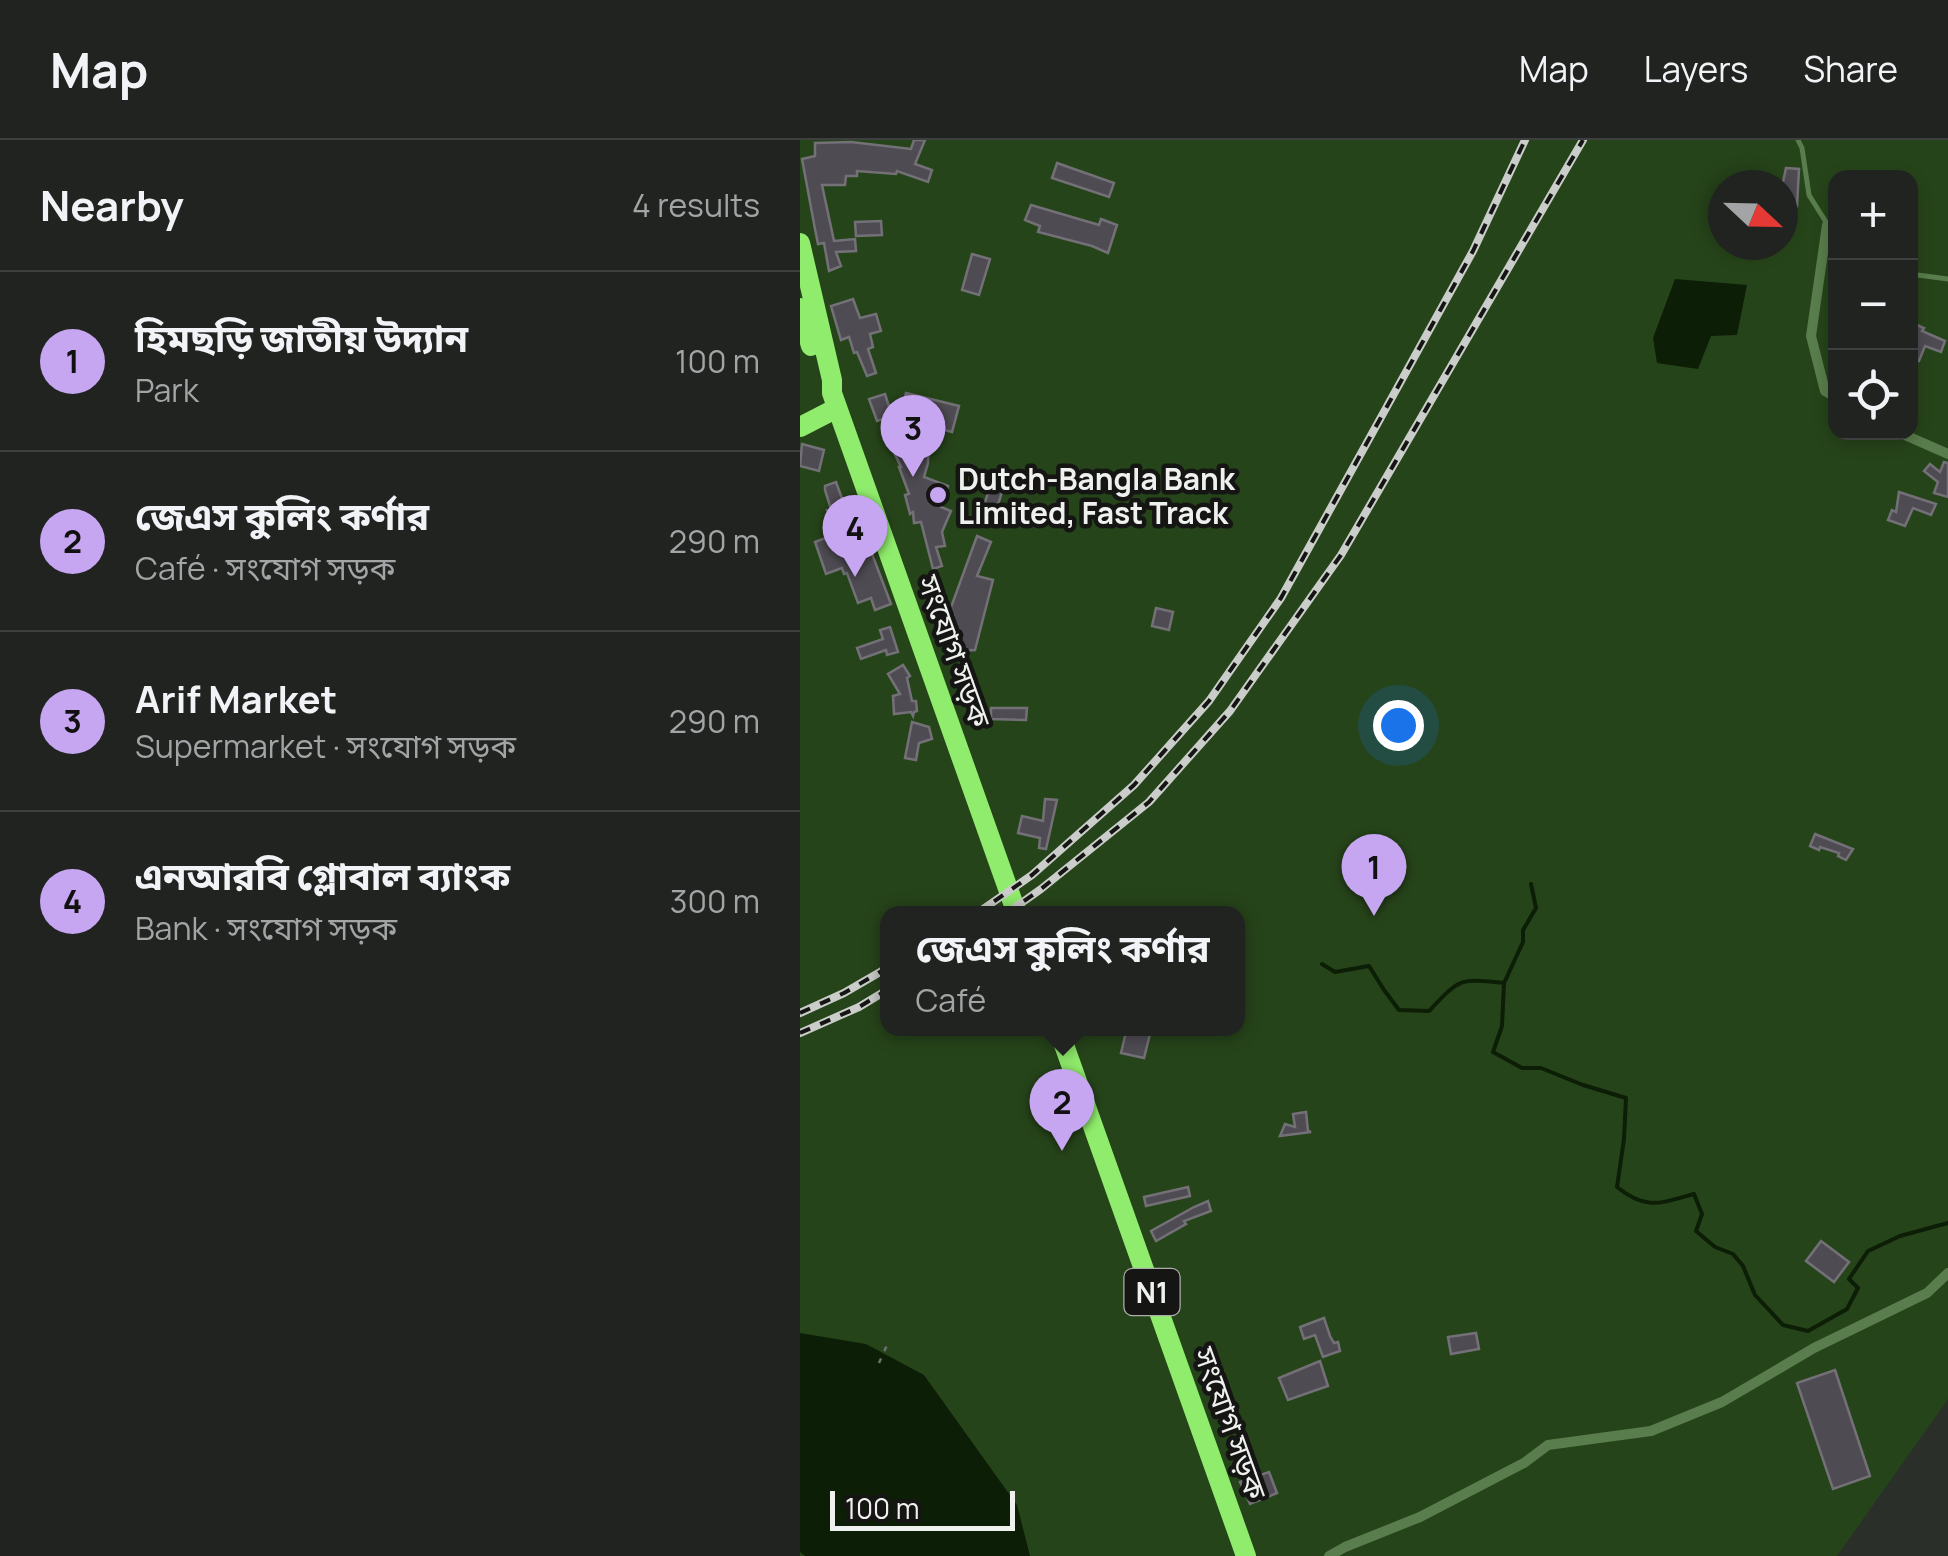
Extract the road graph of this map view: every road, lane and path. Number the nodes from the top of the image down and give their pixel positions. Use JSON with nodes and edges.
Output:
{"nodes":[{"id":1,"x":1798,"y":140,"type":"edge"},
{"id":2,"x":1827,"y":225,"type":"joint"},
{"id":3,"x":800,"y":243,"type":"edge"},
{"id":4,"x":1918,"y":275,"type":"edge"},
{"id":5,"x":1948,"y":279,"type":"edge"},
{"id":6,"x":800,"y":308,"type":"edge"},
{"id":7,"x":1828,"y":393,"type":"edge"},
{"id":8,"x":834,"y":400,"type":"junction"},
{"id":9,"x":800,"y":427,"type":"edge"},
{"id":10,"x":1916,"y":440,"type":"edge"},
{"id":11,"x":1948,"y":454,"type":"edge"},
{"id":12,"x":1014,"y":906,"type":"edge"},
{"id":13,"x":1061,"y":1036,"type":"edge"},
{"id":14,"x":1948,"y":1273,"type":"edge"},
{"id":15,"x":887,"y":1345,"type":"dead end"},
{"id":16,"x":879,"y":1363,"type":"dead end"},
{"id":17,"x":1246,"y":1556,"type":"edge"},
{"id":18,"x":1329,"y":1556,"type":"edge"}],
"edges":[{"from":1,"to":2,"type":"lane"},
{"from":2,"to":7,"type":"street"},
{"from":3,"to":8,"type":"highway"},
{"from":4,"to":5,"type":"lane"},
{"from":6,"to":8,"type":"highway"},
{"from":8,"to":9,"type":"highway"},
{"from":8,"to":12,"type":"highway","name":"সংযোগ সড়ক"},
{"from":10,"to":11,"type":"street"},
{"from":13,"to":17,"type":"highway","name":"সংযোগ সড়ক","number":"N1"},
{"from":14,"to":18,"type":"street"},
{"from":15,"to":16,"type":"path"}]}
